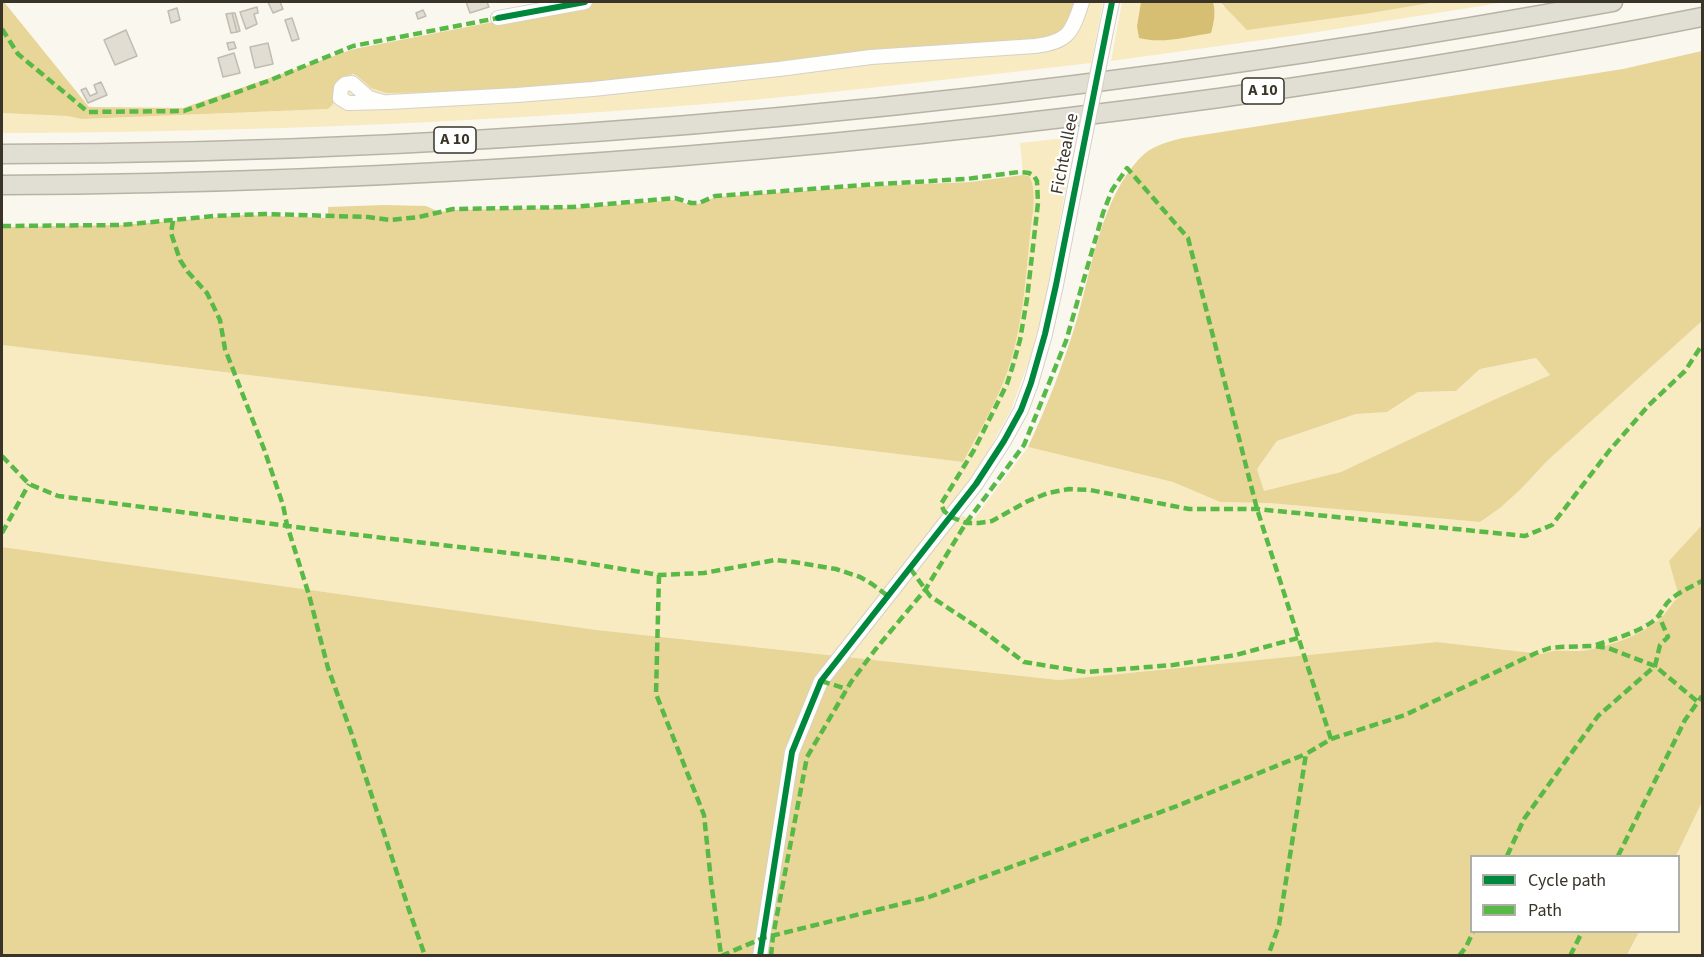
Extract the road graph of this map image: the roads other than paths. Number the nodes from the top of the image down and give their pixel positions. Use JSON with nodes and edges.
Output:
{"nodes":[{"id":1,"x":585,"y":2,"type":"edge"},
{"id":2,"x":1082,"y":2,"type":"edge"},
{"id":3,"x":1112,"y":2,"type":"edge"},
{"id":4,"x":1613,"y":2,"type":"edge"},
{"id":5,"x":1702,"y":17,"type":"edge"},
{"id":6,"x":498,"y":18,"type":"dead end"},
{"id":7,"x":383,"y":102,"type":"dead end"},
{"id":8,"x":2,"y":154,"type":"edge"},
{"id":9,"x":2,"y":185,"type":"edge"},
{"id":10,"x":760,"y":956,"type":"edge"}],
"edges":[{"from":1,"to":6,"type":"street"},
{"from":2,"to":7,"type":"street"},
{"from":3,"to":10,"type":"street","name":"Fichteallee","bridge":true},
{"from":4,"to":8,"type":"highway","number":"A 10"},
{"from":5,"to":9,"type":"highway","number":"A 10"}]}
